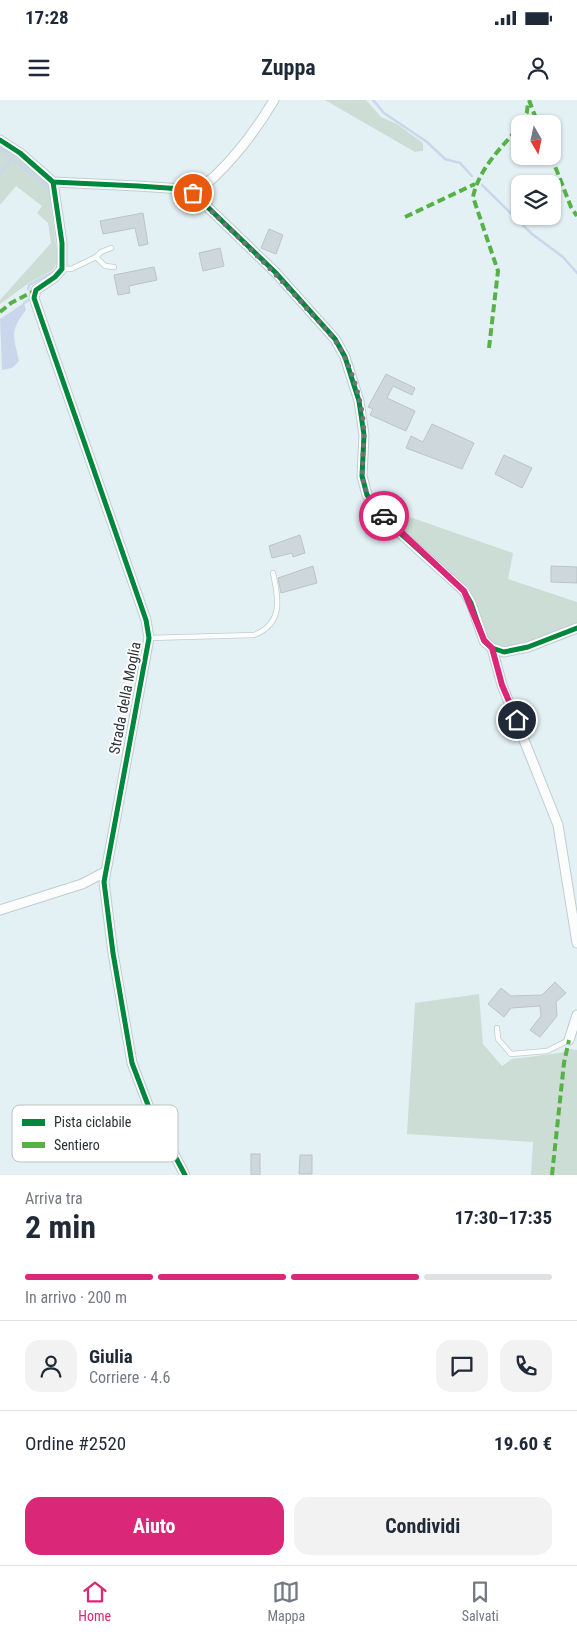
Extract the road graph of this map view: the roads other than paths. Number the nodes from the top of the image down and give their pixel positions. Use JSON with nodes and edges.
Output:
{"nodes":[{"id":1,"x":274,"y":100,"type":"edge"},
{"id":2,"x":0,"y":140,"type":"edge"},
{"id":3,"x":53,"y":182,"type":"junction"},
{"id":4,"x":193,"y":193,"type":"junction"},
{"id":5,"x":111,"y":248,"type":"dead end"},
{"id":6,"x":96,"y":257,"type":"junction"},
{"id":7,"x":114,"y":266,"type":"dead end"},
{"id":8,"x":62,"y":269,"type":"junction"},
{"id":9,"x":273,"y":573,"type":"dead end"},
{"id":10,"x":577,"y":628,"type":"edge"},
{"id":11,"x":149,"y":638,"type":"junction"},
{"id":12,"x":492,"y":648,"type":"junction"},
{"id":13,"x":105,"y":872,"type":"junction"},
{"id":14,"x":0,"y":910,"type":"edge"},
{"id":15,"x":577,"y":943,"type":"edge"},
{"id":16,"x":577,"y":1015,"type":"edge"},
{"id":17,"x":497,"y":1028,"type":"dead end"},
{"id":18,"x":570,"y":1040,"type":"joint"},
{"id":19,"x":148,"y":1105,"type":"edge"},
{"id":20,"x":178,"y":1162,"type":"edge"},
{"id":21,"x":185,"y":1175,"type":"edge"}],
"edges":[{"from":1,"to":4,"type":"street"},
{"from":2,"to":3,"type":"street"},
{"from":3,"to":4,"type":"street"},
{"from":3,"to":8,"type":"street"},
{"from":4,"to":12,"type":"street"},
{"from":5,"to":6,"type":"lane"},
{"from":6,"to":7,"type":"lane"},
{"from":6,"to":8,"type":"lane"},
{"from":8,"to":11,"type":"street","name":"Strada della Moglia"},
{"from":9,"to":11,"type":"lane","name":"Strada della Moglia"},
{"from":10,"to":12,"type":"street"},
{"from":11,"to":13,"type":"street","name":"Strada della Moglia"},
{"from":12,"to":15,"type":"street"},
{"from":13,"to":14,"type":"street"},
{"from":13,"to":19,"type":"street","name":"Strada della Moglia"},
{"from":16,"to":18,"type":"street"},
{"from":17,"to":18,"type":"lane"},
{"from":20,"to":21,"type":"street","name":"Strada della Moglia"}]}
